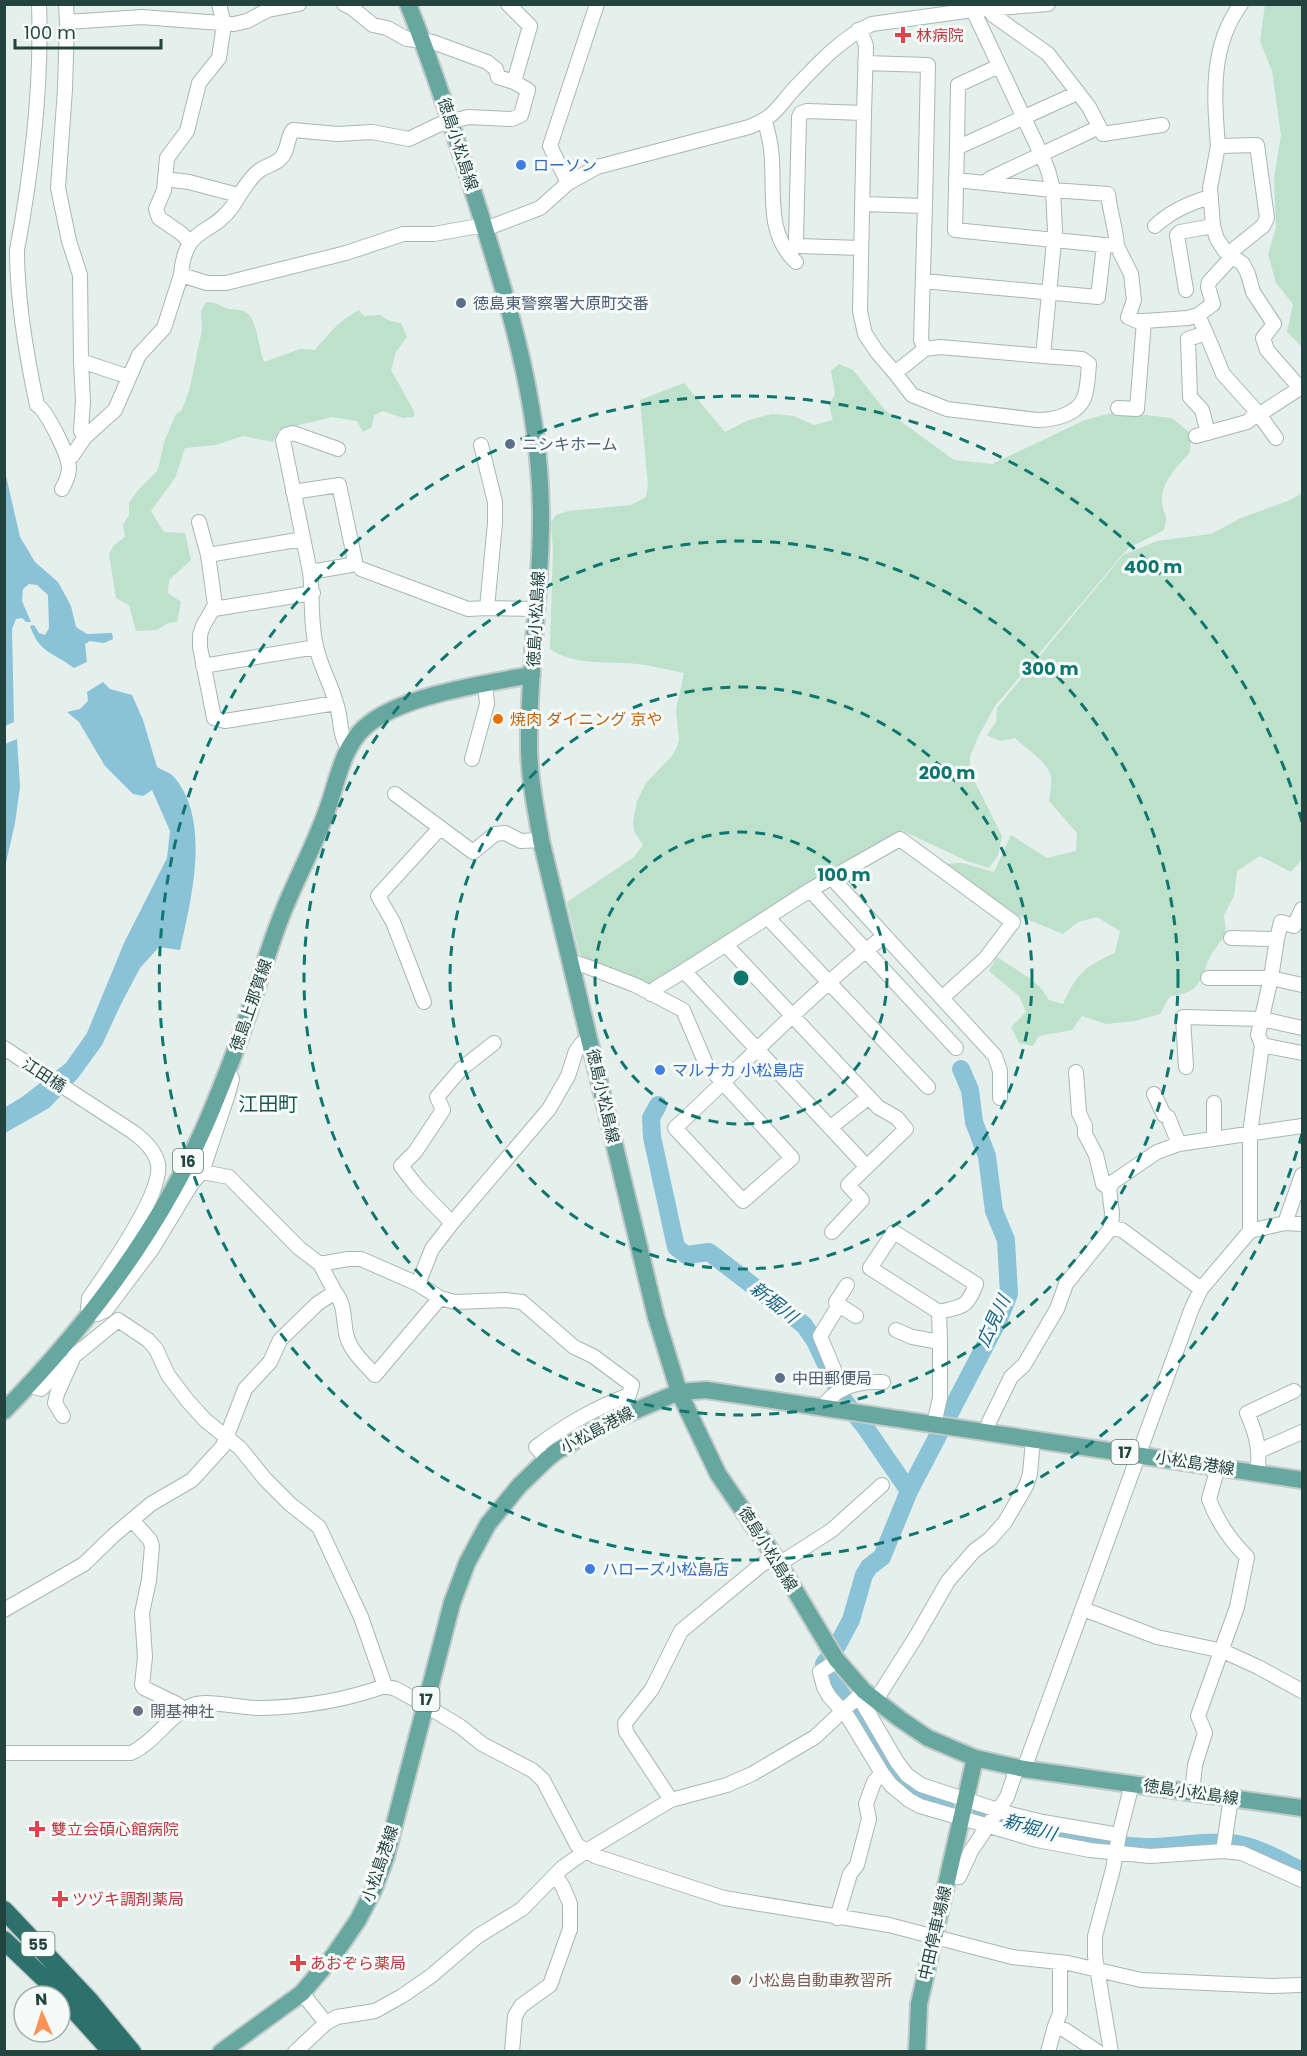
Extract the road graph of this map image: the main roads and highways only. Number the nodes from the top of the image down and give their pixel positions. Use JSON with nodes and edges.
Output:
{"nodes":[{"id":1,"x":408,"y":4,"type":"edge"},
{"id":2,"x":532,"y":675,"type":"junction"},
{"id":3,"x":680,"y":1392,"type":"junction"},
{"id":4,"x":4,"y":1411,"type":"edge"},
{"id":5,"x":1302,"y":1480,"type":"edge"},
{"id":6,"x":975,"y":1758,"type":"junction"},
{"id":7,"x":1302,"y":1808,"type":"edge"},
{"id":8,"x":4,"y":1910,"type":"edge"},
{"id":9,"x":4,"y":1940,"type":"edge"},
{"id":10,"x":81,"y":2004,"type":"junction"},
{"id":11,"x":112,"y":2052,"type":"edge"},
{"id":12,"x":132,"y":2052,"type":"edge"},
{"id":13,"x":221,"y":2052,"type":"edge"},
{"id":14,"x":917,"y":2052,"type":"edge"}],
"edges":[{"from":1,"to":2,"type":"main road","name":"徳島小松島線"},
{"from":2,"to":3,"type":"main road","name":"徳島小松島線"},
{"from":2,"to":4,"type":"main road","name":"徳島上那賀線","number":"16"},
{"from":3,"to":5,"type":"main road","name":"小松島港線","number":"17"},
{"from":3,"to":6,"type":"main road","name":"徳島小松島線"},
{"from":3,"to":13,"type":"main road","name":"小松島港線","number":"17"},
{"from":6,"to":7,"type":"main road","name":"徳島小松島線"},
{"from":6,"to":14,"type":"main road","name":"中田停車場線"},
{"from":8,"to":10,"type":"highway","number":"55"},
{"from":9,"to":10,"type":"highway","number":"55"},
{"from":10,"to":11,"type":"highway","number":"55"},
{"from":10,"to":12,"type":"highway","number":"55"}]}
